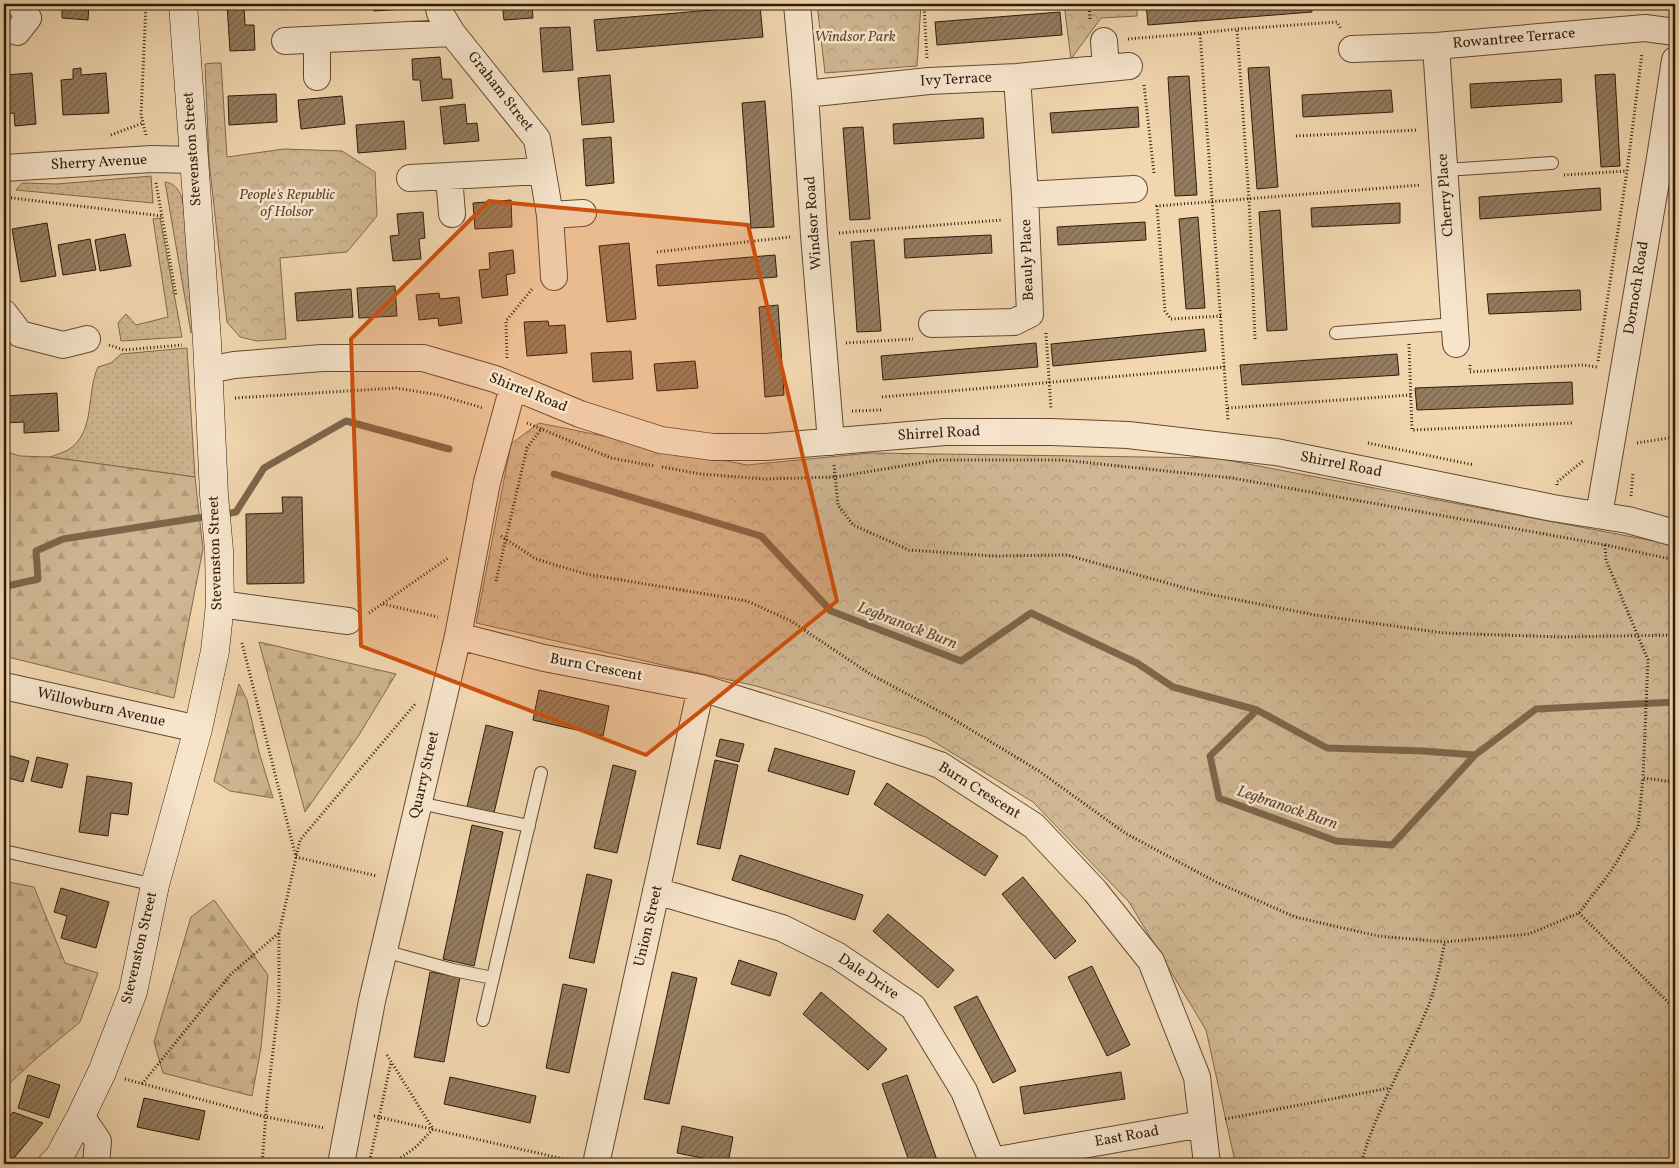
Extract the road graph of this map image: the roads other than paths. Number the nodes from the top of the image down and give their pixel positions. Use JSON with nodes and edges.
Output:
{"nodes":[{"id":1,"x":20,"y":4,"type":"edge"},
{"id":2,"x":183,"y":4,"type":"edge"},
{"id":3,"x":438,"y":4,"type":"edge"},
{"id":4,"x":797,"y":4,"type":"edge"},
{"id":5,"x":16,"y":32,"type":"dead end"},
{"id":6,"x":1675,"y":32,"type":"edge"},
{"id":7,"x":452,"y":33,"type":"junction"},
{"id":8,"x":316,"y":40,"type":"junction"},
{"id":9,"x":285,"y":41,"type":"dead end"},
{"id":10,"x":1104,"y":41,"type":"road end"},
{"id":11,"x":1436,"y":46,"type":"junction"},
{"id":12,"x":1352,"y":49,"type":"road end"},
{"id":13,"x":1675,"y":60,"type":"edge"},
{"id":14,"x":317,"y":77,"type":"dead end"},
{"id":15,"x":1016,"y":77,"type":"junction"},
{"id":16,"x":805,"y":94,"type":"junction"},
{"id":17,"x":1668,"y":157,"type":"edge"},
{"id":18,"x":194,"y":160,"type":"junction"},
{"id":19,"x":1552,"y":163,"type":"dead end"},
{"id":20,"x":4,"y":168,"type":"edge"},
{"id":21,"x":542,"y":171,"type":"junction"},
{"id":22,"x":449,"y":176,"type":"junction"},
{"id":23,"x":1435,"y":177,"type":"junction"},
{"id":24,"x":410,"y":178,"type":"dead end"},
{"id":25,"x":1148,"y":188,"type":"road end"},
{"id":26,"x":1026,"y":207,"type":"junction"},
{"id":27,"x":582,"y":213,"type":"dead end"},
{"id":28,"x":452,"y":214,"type":"dead end"},
{"id":29,"x":550,"y":215,"type":"junction"},
{"id":30,"x":554,"y":276,"type":"road end"},
{"id":31,"x":4,"y":313,"type":"edge"},
{"id":32,"x":932,"y":324,"type":"road end"},
{"id":33,"x":1336,"y":333,"type":"dead end"},
{"id":34,"x":1455,"y":334,"type":"joint"},
{"id":35,"x":87,"y":339,"type":"road end"},
{"id":36,"x":208,"y":370,"type":"junction"},
{"id":37,"x":509,"y":385,"type":"junction"},
{"id":38,"x":830,"y":442,"type":"junction"},
{"id":39,"x":1599,"y":515,"type":"junction"},
{"id":40,"x":1675,"y":533,"type":"edge"},
{"id":41,"x":227,"y":605,"type":"junction"},
{"id":42,"x":348,"y":621,"type":"road end"},
{"id":43,"x":458,"y":636,"type":"junction"},
{"id":44,"x":4,"y":686,"type":"edge"},
{"id":45,"x":701,"y":688,"type":"junction"},
{"id":46,"x":198,"y":729,"type":"junction"},
{"id":47,"x":541,"y":773,"type":"dead end"},
{"id":48,"x":418,"y":803,"type":"junction"},
{"id":49,"x":530,"y":826,"type":"junction"},
{"id":50,"x":4,"y":851,"type":"edge"},
{"id":51,"x":155,"y":885,"type":"junction"},
{"id":52,"x":656,"y":891,"type":"junction"},
{"id":53,"x":384,"y":952,"type":"junction"},
{"id":54,"x":493,"y":978,"type":"junction"},
{"id":55,"x":483,"y":1020,"type":"dead end"},
{"id":56,"x":81,"y":1116,"type":"junction"},
{"id":57,"x":1202,"y":1124,"type":"junction"},
{"id":58,"x":587,"y":1163,"type":"edge"},
{"id":59,"x":992,"y":1163,"type":"edge"},
{"id":60,"x":52,"y":1164,"type":"edge"},
{"id":61,"x":96,"y":1164,"type":"edge"},
{"id":62,"x":341,"y":1164,"type":"edge"},
{"id":63,"x":1207,"y":1164,"type":"edge"}],
"edges":[{"from":1,"to":5,"type":"street"},
{"from":2,"to":18,"type":"main road","name":"Stevenston Street"},
{"from":3,"to":7,"type":"street","name":"Graham Street"},
{"from":4,"to":16,"type":"street","name":"Windsor Road"},
{"from":6,"to":11,"type":"street","name":"Rowantree Terrace"},
{"from":7,"to":8,"type":"street"},
{"from":7,"to":21,"type":"street","name":"Graham Street"},
{"from":8,"to":9,"type":"street"},
{"from":8,"to":14,"type":"street"},
{"from":10,"to":15,"type":"street","name":"Ivy Terrace"},
{"from":11,"to":12,"type":"street","name":"Rowantree Terrace"},
{"from":11,"to":23,"type":"street","name":"Cherry Place"},
{"from":13,"to":17,"type":"street","name":"Dornoch Road"},
{"from":15,"to":16,"type":"street","name":"Ivy Terrace"},
{"from":15,"to":26,"type":"street","name":"Beauly Place"},
{"from":16,"to":38,"type":"street","name":"Windsor Road"},
{"from":17,"to":39,"type":"street","name":"Dornoch Road"},
{"from":18,"to":20,"type":"street","name":"Sherry Avenue"},
{"from":18,"to":36,"type":"main road","name":"Stevenston Street"},
{"from":19,"to":23,"type":"lane"},
{"from":21,"to":22,"type":"street"},
{"from":21,"to":29,"type":"street","name":"Graham Street"},
{"from":22,"to":24,"type":"street"},
{"from":22,"to":28,"type":"street"},
{"from":23,"to":34,"type":"street","name":"Cherry Place"},
{"from":25,"to":26,"type":"street"},
{"from":26,"to":32,"type":"street","name":"Beauly Place"},
{"from":27,"to":29,"type":"street"},
{"from":29,"to":30,"type":"street","name":"Graham Street"},
{"from":31,"to":35,"type":"street"},
{"from":33,"to":34,"type":"lane"},
{"from":36,"to":37,"type":"street","name":"Shirrel Road"},
{"from":36,"to":41,"type":"main road","name":"Stevenston Street"},
{"from":37,"to":38,"type":"street","name":"Shirrel Road"},
{"from":37,"to":43,"type":"street","name":"Quarry Street"},
{"from":38,"to":39,"type":"street","name":"Shirrel Road"},
{"from":39,"to":40,"type":"street","name":"Shirrel Road"},
{"from":41,"to":42,"type":"street"},
{"from":41,"to":46,"type":"main road","name":"Stevenston Street"},
{"from":43,"to":45,"type":"street","name":"Burn Crescent"},
{"from":43,"to":48,"type":"street","name":"Quarry Street"},
{"from":44,"to":46,"type":"street","name":"Willowburn Avenue"},
{"from":45,"to":52,"type":"street","name":"Union Street"},
{"from":45,"to":57,"type":"street","name":"Burn Crescent"},
{"from":46,"to":51,"type":"main road","name":"Stevenston Street"},
{"from":47,"to":49,"type":"lane"},
{"from":48,"to":49,"type":"lane"},
{"from":48,"to":53,"type":"street","name":"Quarry Street"},
{"from":49,"to":54,"type":"lane"},
{"from":50,"to":51,"type":"lane"},
{"from":51,"to":56,"type":"main road","name":"Stevenston Street"},
{"from":52,"to":58,"type":"street","name":"Union Street"},
{"from":52,"to":59,"type":"street","name":"Dale Drive"},
{"from":53,"to":54,"type":"lane"},
{"from":53,"to":62,"type":"street","name":"Quarry Street"},
{"from":54,"to":55,"type":"lane"},
{"from":56,"to":60,"type":"main road","name":"Stevenston Street"},
{"from":56,"to":61,"type":"street"},
{"from":57,"to":59,"type":"street","name":"East Road"},
{"from":57,"to":63,"type":"street","name":"Burn Crescent"}]}
